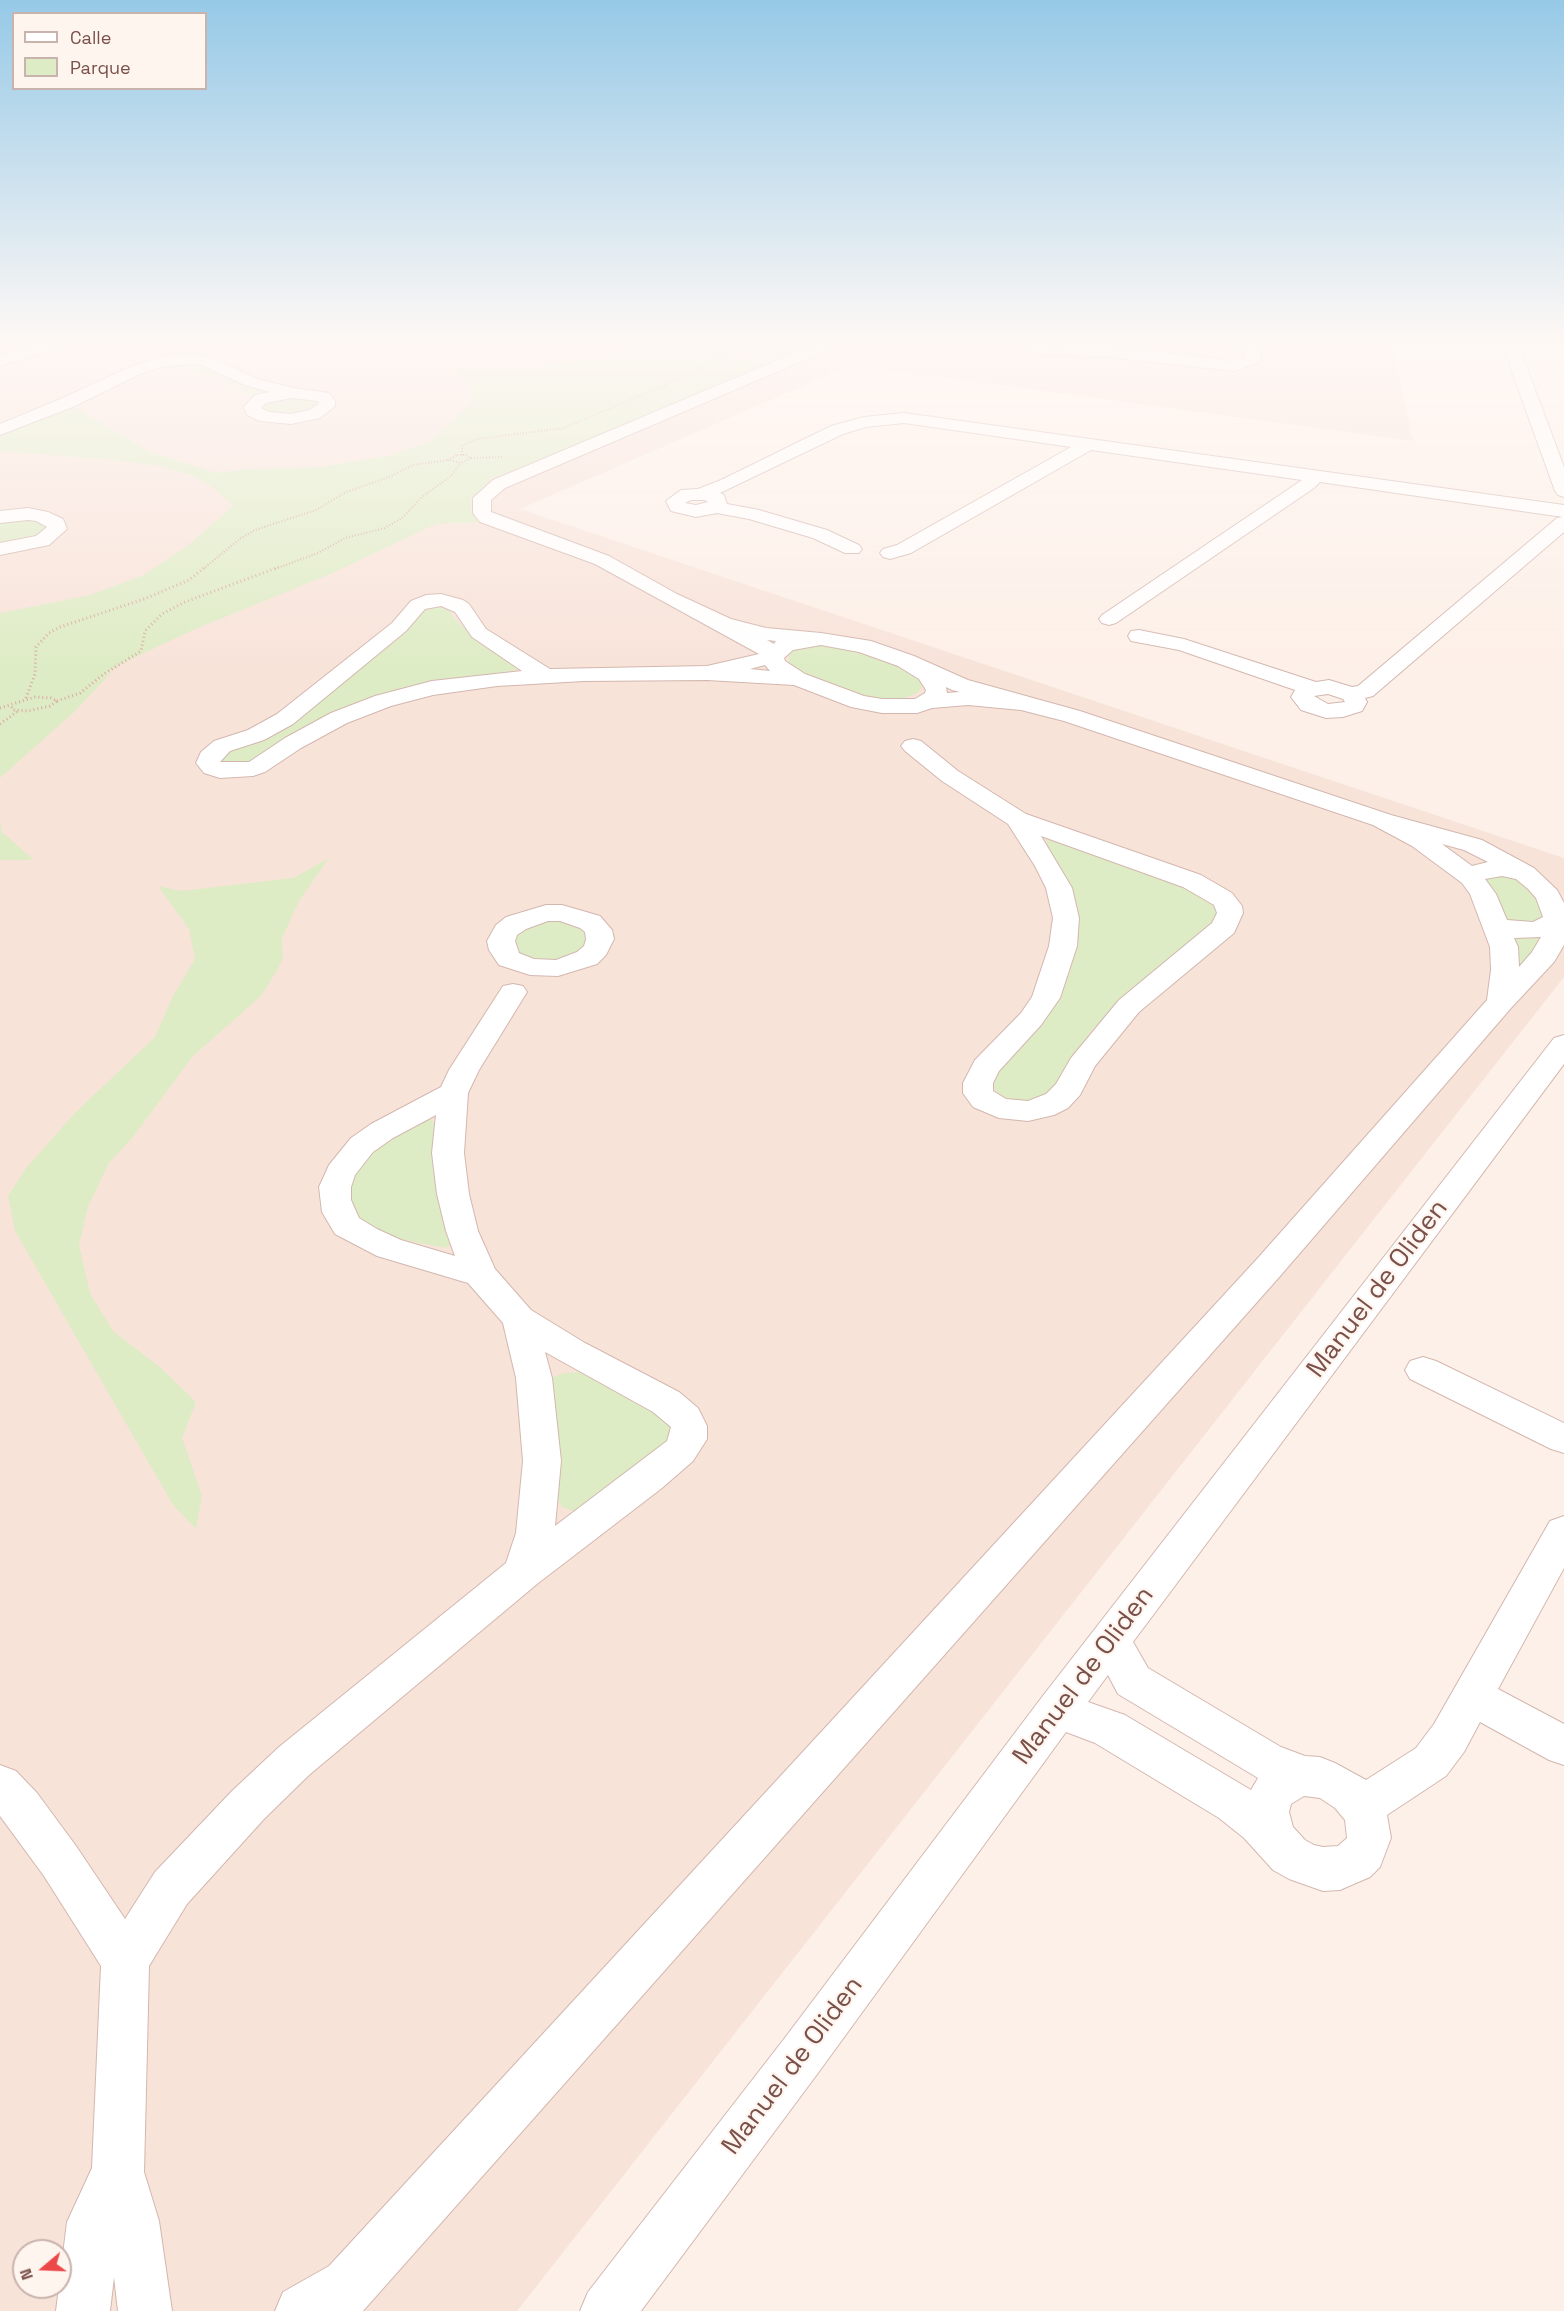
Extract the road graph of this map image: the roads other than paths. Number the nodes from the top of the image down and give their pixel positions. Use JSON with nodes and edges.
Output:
{"nodes":[{"id":1,"x":575,"y":452,"type":"edge"},
{"id":2,"x":792,"y":452,"type":"edge"},
{"id":3,"x":1074,"y":452,"type":"edge"},
{"id":4,"x":1152,"y":452,"type":"edge"},
{"id":5,"x":1550,"y":452,"type":"edge"},
{"id":6,"x":1316,"y":475,"type":"junction"},
{"id":7,"x":1564,"y":490,"type":"edge"},
{"id":8,"x":1564,"y":511,"type":"edge"},
{"id":9,"x":0,"y":517,"type":"edge"},
{"id":10,"x":1564,"y":522,"type":"edge"},
{"id":11,"x":0,"y":549,"type":"edge"},
{"id":12,"x":724,"y":624,"type":"junction"},
{"id":13,"x":809,"y":638,"type":"junction"},
{"id":14,"x":774,"y":656,"type":"junction"},
{"id":15,"x":916,"y":666,"type":"junction"},
{"id":16,"x":707,"y":673,"type":"junction"},
{"id":17,"x":545,"y":676,"type":"junction"},
{"id":18,"x":797,"y":679,"type":"junction"},
{"id":19,"x":859,"y":702,"type":"junction"},
{"id":20,"x":1022,"y":703,"type":"junction"},
{"id":21,"x":922,"y":704,"type":"junction"},
{"id":22,"x":900,"y":735,"type":"junction"},
{"id":23,"x":1017,"y":819,"type":"junction"},
{"id":24,"x":1382,"y":820,"type":"junction"},
{"id":25,"x":1526,"y":873,"type":"junction"},
{"id":26,"x":1471,"y":877,"type":"junction"},
{"id":27,"x":1558,"y":920,"type":"junction"},
{"id":28,"x":1496,"y":925,"type":"junction"},
{"id":29,"x":509,"y":959,"type":"junction"},
{"id":30,"x":558,"y":968,"type":"junction"},
{"id":31,"x":513,"y":992,"type":"junction"},
{"id":32,"x":1501,"y":1002,"type":"junction"},
{"id":33,"x":1564,"y":1044,"type":"edge"},
{"id":34,"x":453,"y":1093,"type":"junction"},
{"id":35,"x":480,"y":1275,"type":"junction"},
{"id":36,"x":519,"y":1318,"type":"junction"},
{"id":37,"x":1423,"y":1370,"type":"dead end"},
{"id":38,"x":1564,"y":1439,"type":"edge"},
{"id":39,"x":1559,"y":1551,"type":"edge"},
{"id":40,"x":523,"y":1572,"type":"junction"},
{"id":41,"x":1110,"y":1641,"type":"junction"},
{"id":42,"x":1472,"y":1696,"type":"junction"},
{"id":43,"x":1057,"y":1710,"type":"junction"},
{"id":44,"x":1564,"y":1746,"type":"edge"},
{"id":45,"x":1304,"y":1776,"type":"junction"},
{"id":46,"x":0,"y":1785,"type":"edge"},
{"id":47,"x":1362,"y":1807,"type":"junction"},
{"id":48,"x":1277,"y":1842,"type":"junction"},
{"id":49,"x":125,"y":1961,"type":"junction"},
{"id":50,"x":118,"y":2172,"type":"junction"},
{"id":51,"x":341,"y":2298,"type":"edge"},
{"id":52,"x":82,"y":2311,"type":"edge"},
{"id":53,"x":145,"y":2311,"type":"edge"},
{"id":54,"x":302,"y":2311,"type":"edge"},
{"id":55,"x":607,"y":2311,"type":"edge"}],
"edges":[{"from":1,"to":12,"type":"street"},
{"from":2,"to":3,"type":"street"},
{"from":4,"to":6,"type":"street"},
{"from":5,"to":7,"type":"street"},
{"from":6,"to":8,"type":"street"},
{"from":6,"to":10,"type":"street"},
{"from":9,"to":11,"type":"street"},
{"from":12,"to":13,"type":"street"},
{"from":12,"to":14,"type":"street"},
{"from":13,"to":14,"type":"street"},
{"from":13,"to":15,"type":"street"},
{"from":14,"to":16,"type":"street"},
{"from":14,"to":18,"type":"street"},
{"from":15,"to":20,"type":"street"},
{"from":15,"to":21,"type":"street"},
{"from":16,"to":17,"type":"street"},
{"from":16,"to":18,"type":"street"},
{"from":17,"to":17,"type":"street"},
{"from":18,"to":19,"type":"street"},
{"from":19,"to":21,"type":"street"},
{"from":19,"to":22,"type":"street"},
{"from":20,"to":21,"type":"street"},
{"from":20,"to":24,"type":"street"},
{"from":21,"to":22,"type":"street"},
{"from":22,"to":23,"type":"street"},
{"from":23,"to":23,"type":"street"},
{"from":24,"to":25,"type":"street"},
{"from":24,"to":26,"type":"street"},
{"from":25,"to":26,"type":"street"},
{"from":25,"to":27,"type":"street"},
{"from":26,"to":28,"type":"street"},
{"from":27,"to":28,"type":"street"},
{"from":27,"to":32,"type":"street"},
{"from":28,"to":32,"type":"street"},
{"from":29,"to":30,"type":"street"},
{"from":29,"to":30,"type":"street"},
{"from":29,"to":31,"type":"street"},
{"from":30,"to":31,"type":"street"},
{"from":31,"to":34,"type":"street"},
{"from":32,"to":51,"type":"street"},
{"from":33,"to":41,"type":"street","name":"Manuel de Oliden"},
{"from":34,"to":35,"type":"street"},
{"from":34,"to":35,"type":"street"},
{"from":35,"to":36,"type":"street"},
{"from":36,"to":40,"type":"street"},
{"from":36,"to":40,"type":"street"},
{"from":37,"to":38,"type":"street"},
{"from":39,"to":42,"type":"street"},
{"from":40,"to":49,"type":"street"},
{"from":41,"to":43,"type":"street","name":"Manuel de Oliden"},
{"from":41,"to":45,"type":"street"},
{"from":42,"to":44,"type":"street"},
{"from":42,"to":47,"type":"street"},
{"from":43,"to":48,"type":"street"},
{"from":43,"to":55,"type":"street","name":"Manuel de Oliden"},
{"from":45,"to":47,"type":"street"},
{"from":45,"to":48,"type":"street"},
{"from":46,"to":49,"type":"street"},
{"from":47,"to":48,"type":"street"},
{"from":49,"to":50,"type":"street"},
{"from":50,"to":52,"type":"street"},
{"from":50,"to":53,"type":"street"},
{"from":51,"to":54,"type":"street"}]}
